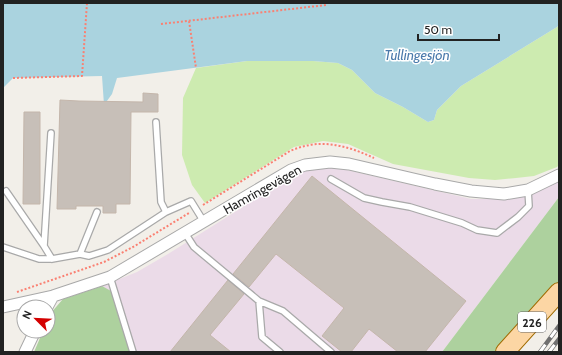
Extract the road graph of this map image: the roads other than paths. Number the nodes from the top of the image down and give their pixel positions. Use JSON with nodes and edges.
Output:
{"nodes":[{"id":1,"x":156,"y":122,"type":"dead end"},
{"id":2,"x":50,"y":133,"type":"dead end"},
{"id":3,"x":559,"y":175,"type":"edge"},
{"id":4,"x":331,"y":179,"type":"dead end"},
{"id":5,"x":528,"y":190,"type":"junction"},
{"id":6,"x":6,"y":191,"type":"dead end"},
{"id":7,"x":97,"y":212,"type":"dead end"},
{"id":8,"x":166,"y":212,"type":"junction"},
{"id":9,"x":204,"y":222,"type":"junction"},
{"id":10,"x":185,"y":233,"type":"junction"},
{"id":11,"x":3,"y":246,"type":"edge"},
{"id":12,"x":44,"y":246,"type":"junction"},
{"id":13,"x":80,"y":254,"type":"junction"},
{"id":14,"x":52,"y":259,"type":"junction"},
{"id":15,"x":110,"y":278,"type":"junction"},
{"id":16,"x":559,"y":292,"type":"edge"},
{"id":17,"x":53,"y":296,"type":"junction"},
{"id":18,"x":51,"y":299,"type":"edge"},
{"id":19,"x":259,"y":301,"type":"junction"},
{"id":20,"x":3,"y":307,"type":"edge"},
{"id":21,"x":31,"y":339,"type":"edge"},
{"id":22,"x":25,"y":352,"type":"edge"},
{"id":23,"x":133,"y":352,"type":"edge"},
{"id":24,"x":280,"y":352,"type":"edge"},
{"id":25,"x":331,"y":352,"type":"edge"},
{"id":26,"x":505,"y":352,"type":"edge"}],
"edges":[{"from":1,"to":8,"type":"lane"},
{"from":2,"to":12,"type":"lane"},
{"from":3,"to":5,"type":"street","name":"Hamringevägen"},
{"from":4,"to":5,"type":"lane"},
{"from":5,"to":9,"type":"street","name":"Hamringevägen"},
{"from":6,"to":12,"type":"lane"},
{"from":7,"to":13,"type":"lane"},
{"from":8,"to":9,"type":"lane"},
{"from":8,"to":13,"type":"lane"},
{"from":9,"to":10,"type":"street","name":"Hamringevägen"},
{"from":10,"to":15,"type":"street","name":"Hamringevägen"},
{"from":10,"to":19,"type":"lane"},
{"from":11,"to":14,"type":"lane"},
{"from":12,"to":14,"type":"lane"},
{"from":13,"to":14,"type":"lane"},
{"from":15,"to":17,"type":"street","name":"Hamringevägen"},
{"from":15,"to":23,"type":"lane"},
{"from":16,"to":26,"type":"main road","number":"226"},
{"from":17,"to":18,"type":"street"},
{"from":17,"to":20,"type":"street","name":"Hamringevägen"},
{"from":19,"to":24,"type":"lane"},
{"from":19,"to":25,"type":"lane"},
{"from":21,"to":22,"type":"street"}]}
